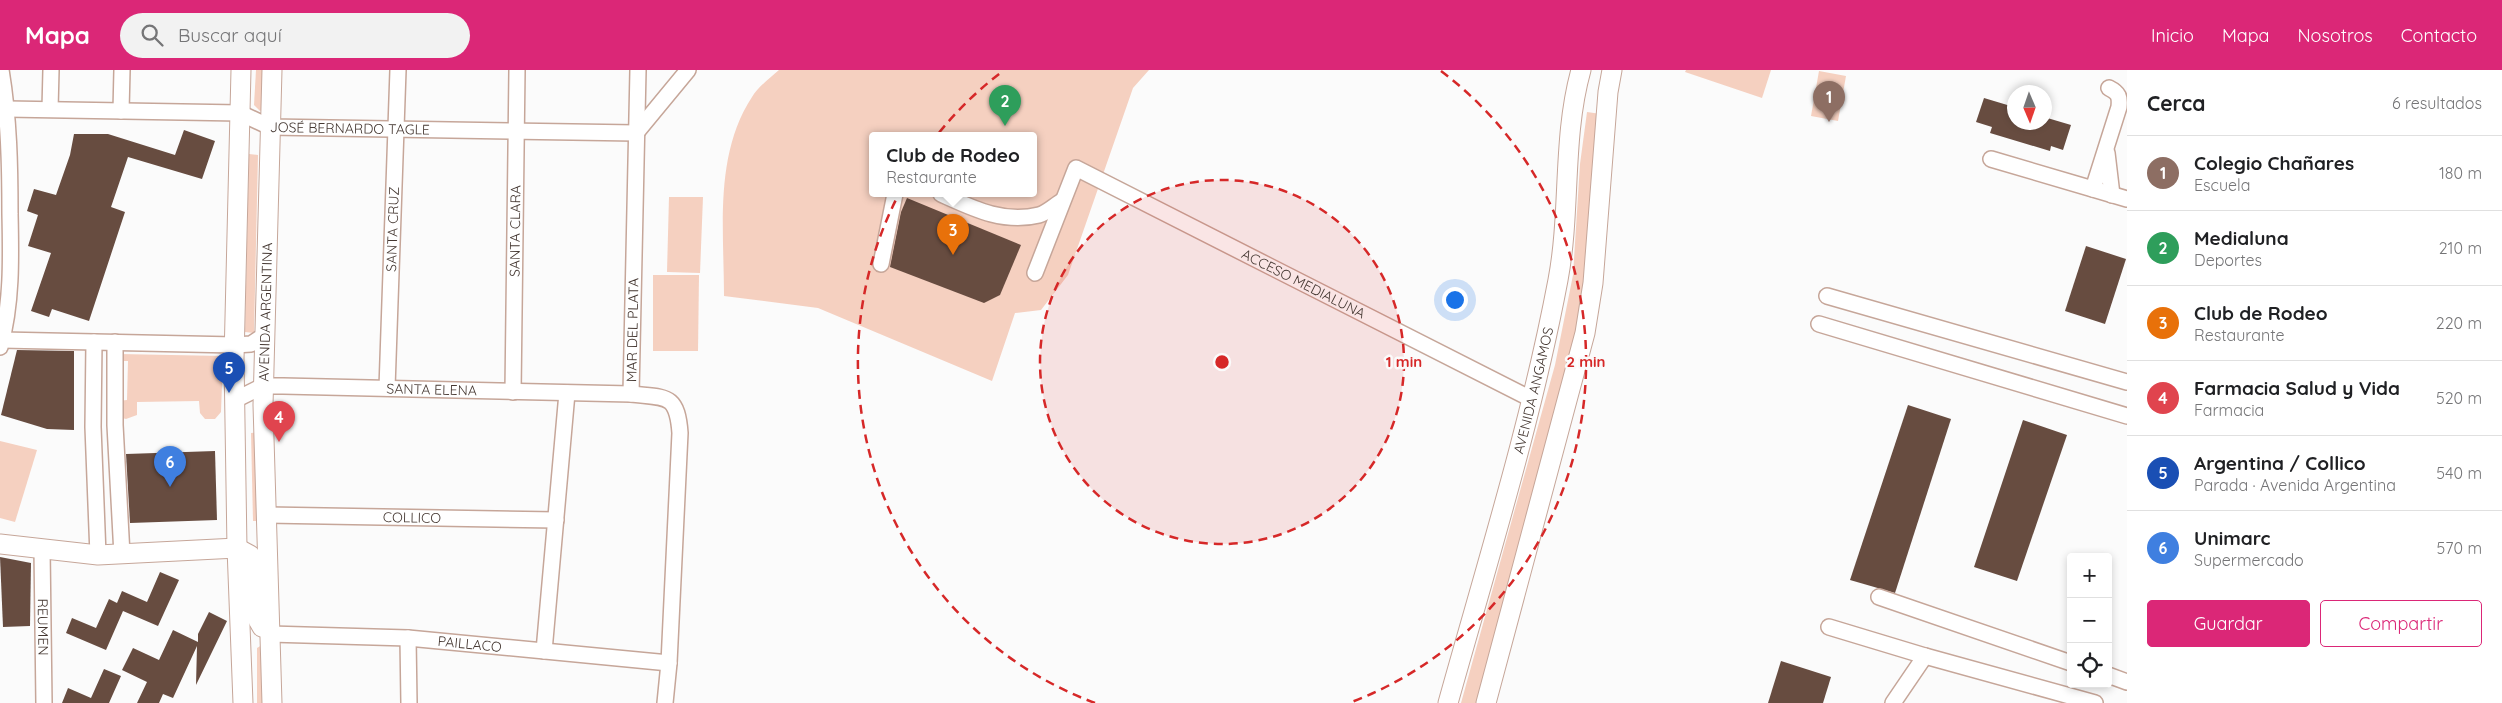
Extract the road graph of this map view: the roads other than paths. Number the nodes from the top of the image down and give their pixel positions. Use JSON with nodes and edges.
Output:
{"nodes":[{"id":1,"x":1,"y":70,"type":"edge"},
{"id":2,"x":51,"y":70,"type":"edge"},
{"id":3,"x":122,"y":70,"type":"edge"},
{"id":4,"x":241,"y":70,"type":"edge"},
{"id":5,"x":272,"y":70,"type":"edge"},
{"id":6,"x":398,"y":70,"type":"edge"},
{"id":7,"x":517,"y":70,"type":"edge"},
{"id":8,"x":638,"y":70,"type":"edge"},
{"id":9,"x":688,"y":70,"type":"edge"},
{"id":10,"x":1581,"y":70,"type":"edge"},
{"id":11,"x":1612,"y":70,"type":"edge"},
{"id":12,"x":2110,"y":88,"type":"dead end"},
{"id":13,"x":7,"y":109,"type":"junction"},
{"id":14,"x":50,"y":109,"type":"junction"},
{"id":15,"x":121,"y":111,"type":"junction"},
{"id":16,"x":240,"y":113,"type":"junction"},
{"id":17,"x":270,"y":127,"type":"junction"},
{"id":18,"x":398,"y":129,"type":"junction"},
{"id":19,"x":516,"y":131,"type":"junction"},
{"id":20,"x":636,"y":133,"type":"junction"},
{"id":21,"x":2106,"y":149,"type":"junction"},
{"id":22,"x":1991,"y":159,"type":"dead end"},
{"id":23,"x":2093,"y":189,"type":"junction"},
{"id":24,"x":2112,"y":195,"type":"junction"},
{"id":25,"x":894,"y":197,"type":"edge"},
{"id":26,"x":948,"y":197,"type":"edge"},
{"id":27,"x":2127,"y":199,"type":"edge"},
{"id":28,"x":1062,"y":200,"type":"junction"},
{"id":29,"x":881,"y":264,"type":"dead end"},
{"id":30,"x":1035,"y":273,"type":"dead end"},
{"id":31,"x":1827,"y":296,"type":"dead end"},
{"id":32,"x":1819,"y":324,"type":"dead end"},
{"id":33,"x":264,"y":335,"type":"junction"},
{"id":34,"x":94,"y":342,"type":"junction"},
{"id":35,"x":115,"y":342,"type":"junction"},
{"id":36,"x":1,"y":343,"type":"edge"},
{"id":37,"x":235,"y":345,"type":"junction"},
{"id":38,"x":2127,"y":382,"type":"edge"},
{"id":39,"x":263,"y":386,"type":"junction"},
{"id":40,"x":387,"y":388,"type":"junction"},
{"id":41,"x":513,"y":392,"type":"junction"},
{"id":42,"x":567,"y":393,"type":"junction"},
{"id":43,"x":631,"y":394,"type":"junction"},
{"id":44,"x":1531,"y":399,"type":"junction"},
{"id":45,"x":235,"y":400,"type":"junction"},
{"id":46,"x":2127,"y":416,"type":"edge"},
{"id":47,"x":267,"y":514,"type":"junction"},
{"id":48,"x":556,"y":520,"type":"junction"},
{"id":49,"x":0,"y":544,"type":"edge"},
{"id":50,"x":237,"y":548,"type":"junction"},
{"id":51,"x":42,"y":549,"type":"junction"},
{"id":52,"x":98,"y":555,"type":"junction"},
{"id":53,"x":122,"y":555,"type":"junction"},
{"id":54,"x":1879,"y":597,"type":"dead end"},
{"id":55,"x":1829,"y":627,"type":"dead end"},
{"id":56,"x":270,"y":634,"type":"junction"},
{"id":57,"x":408,"y":638,"type":"junction"},
{"id":58,"x":544,"y":651,"type":"junction"},
{"id":59,"x":1925,"y":656,"type":"junction"},
{"id":60,"x":2067,"y":661,"type":"edge"},
{"id":61,"x":669,"y":663,"type":"junction"},
{"id":62,"x":2112,"y":676,"type":"edge"},
{"id":63,"x":2127,"y":682,"type":"edge"},
{"id":64,"x":44,"y":703,"type":"edge"},
{"id":65,"x":242,"y":703,"type":"edge"},
{"id":66,"x":272,"y":703,"type":"edge"},
{"id":67,"x":409,"y":703,"type":"edge"},
{"id":68,"x":665,"y":703,"type":"edge"},
{"id":69,"x":1448,"y":703,"type":"edge"},
{"id":70,"x":1486,"y":703,"type":"edge"},
{"id":71,"x":1893,"y":703,"type":"edge"},
{"id":72,"x":2095,"y":703,"type":"edge"}],
"edges":[{"from":1,"to":13,"type":"street"},
{"from":2,"to":14,"type":"street"},
{"from":3,"to":15,"type":"street"},
{"from":4,"to":16,"type":"main road","name":"AVENIDA ARGENTINA"},
{"from":5,"to":17,"type":"main road","name":"AVENIDA ARGENTINA"},
{"from":6,"to":18,"type":"street","name":"SANTA CRUZ"},
{"from":7,"to":19,"type":"street","name":"SANTA CLARA"},
{"from":8,"to":20,"type":"street","name":"MAR DEL PLATA"},
{"from":9,"to":20,"type":"street"},
{"from":10,"to":44,"type":"main road","name":"AVENIDA ANGAMOS"},
{"from":11,"to":70,"type":"main road"},
{"from":12,"to":21,"type":"street"},
{"from":13,"to":14,"type":"street","name":"JOSÉ BERNARDO TAGLE"},
{"from":13,"to":36,"type":"street"},
{"from":14,"to":15,"type":"street","name":"JOSÉ BERNARDO TAGLE"},
{"from":15,"to":16,"type":"street","name":"JOSÉ BERNARDO TAGLE"},
{"from":16,"to":17,"type":"street","name":"JOSÉ BERNARDO TAGLE"},
{"from":16,"to":37,"type":"main road","name":"AVENIDA ARGENTINA"},
{"from":17,"to":18,"type":"street","name":"JOSÉ BERNARDO TAGLE"},
{"from":17,"to":33,"type":"main road","name":"AVENIDA ARGENTINA"},
{"from":18,"to":19,"type":"street","name":"JOSÉ BERNARDO TAGLE"},
{"from":18,"to":40,"type":"street","name":"SANTA CRUZ"},
{"from":19,"to":20,"type":"street","name":"JOSÉ BERNARDO TAGLE"},
{"from":19,"to":41,"type":"street","name":"SANTA CLARA"},
{"from":20,"to":43,"type":"street","name":"MAR DEL PLATA"},
{"from":21,"to":23,"type":"street"},
{"from":21,"to":24,"type":"street"},
{"from":22,"to":23,"type":"street"},
{"from":23,"to":24,"type":"street"},
{"from":24,"to":27,"type":"street"},
{"from":25,"to":29,"type":"street"},
{"from":26,"to":28,"type":"street"},
{"from":28,"to":30,"type":"street"},
{"from":28,"to":44,"type":"street","name":"ACCESO MEDIALUNA"},
{"from":31,"to":38,"type":"street"},
{"from":32,"to":46,"type":"street"},
{"from":33,"to":37,"type":"street"},
{"from":33,"to":39,"type":"main road","name":"AVENIDA ARGENTINA"},
{"from":34,"to":35,"type":"street"},
{"from":34,"to":36,"type":"street"},
{"from":34,"to":52,"type":"street"},
{"from":35,"to":37,"type":"street"},
{"from":35,"to":53,"type":"street"},
{"from":37,"to":45,"type":"main road","name":"AVENIDA ARGENTINA"},
{"from":39,"to":40,"type":"street","name":"SANTA ELENA"},
{"from":39,"to":45,"type":"street","name":"SANTA ELENA"},
{"from":39,"to":47,"type":"main road","name":"AVENIDA ARGENTINA"},
{"from":40,"to":41,"type":"street","name":"SANTA ELENA"},
{"from":41,"to":42,"type":"street","name":"SANTA ELENA"},
{"from":42,"to":43,"type":"street","name":"SANTA ELENA"},
{"from":42,"to":48,"type":"street"},
{"from":43,"to":61,"type":"street","name":"MAR DEL PLATA"},
{"from":44,"to":69,"type":"main road","name":"AVENIDA ANGAMOS"},
{"from":45,"to":50,"type":"main road","name":"AVENIDA ARGENTINA"},
{"from":47,"to":48,"type":"street","name":"COLLICO"},
{"from":47,"to":56,"type":"main road","name":"AVENIDA ARGENTINA"},
{"from":48,"to":58,"type":"street"},
{"from":49,"to":51,"type":"main road"},
{"from":50,"to":53,"type":"main road"},
{"from":50,"to":56,"type":"main road"},
{"from":50,"to":65,"type":"main road","name":"AVENIDA ARGENTINA"},
{"from":51,"to":52,"type":"main road"},
{"from":51,"to":64,"type":"street","name":"REUMEN"},
{"from":52,"to":53,"type":"main road"},
{"from":54,"to":60,"type":"street"},
{"from":55,"to":59,"type":"street"},
{"from":56,"to":57,"type":"street","name":"PAILLACO"},
{"from":56,"to":66,"type":"main road","name":"AVENIDA ARGENTINA"},
{"from":57,"to":58,"type":"street","name":"PAILLACO"},
{"from":57,"to":67,"type":"street"},
{"from":58,"to":61,"type":"street","name":"PAILLACO"},
{"from":59,"to":71,"type":"street"},
{"from":59,"to":72,"type":"street"},
{"from":61,"to":68,"type":"street","name":"MAR DEL PLATA"},
{"from":62,"to":63,"type":"street"}]}
